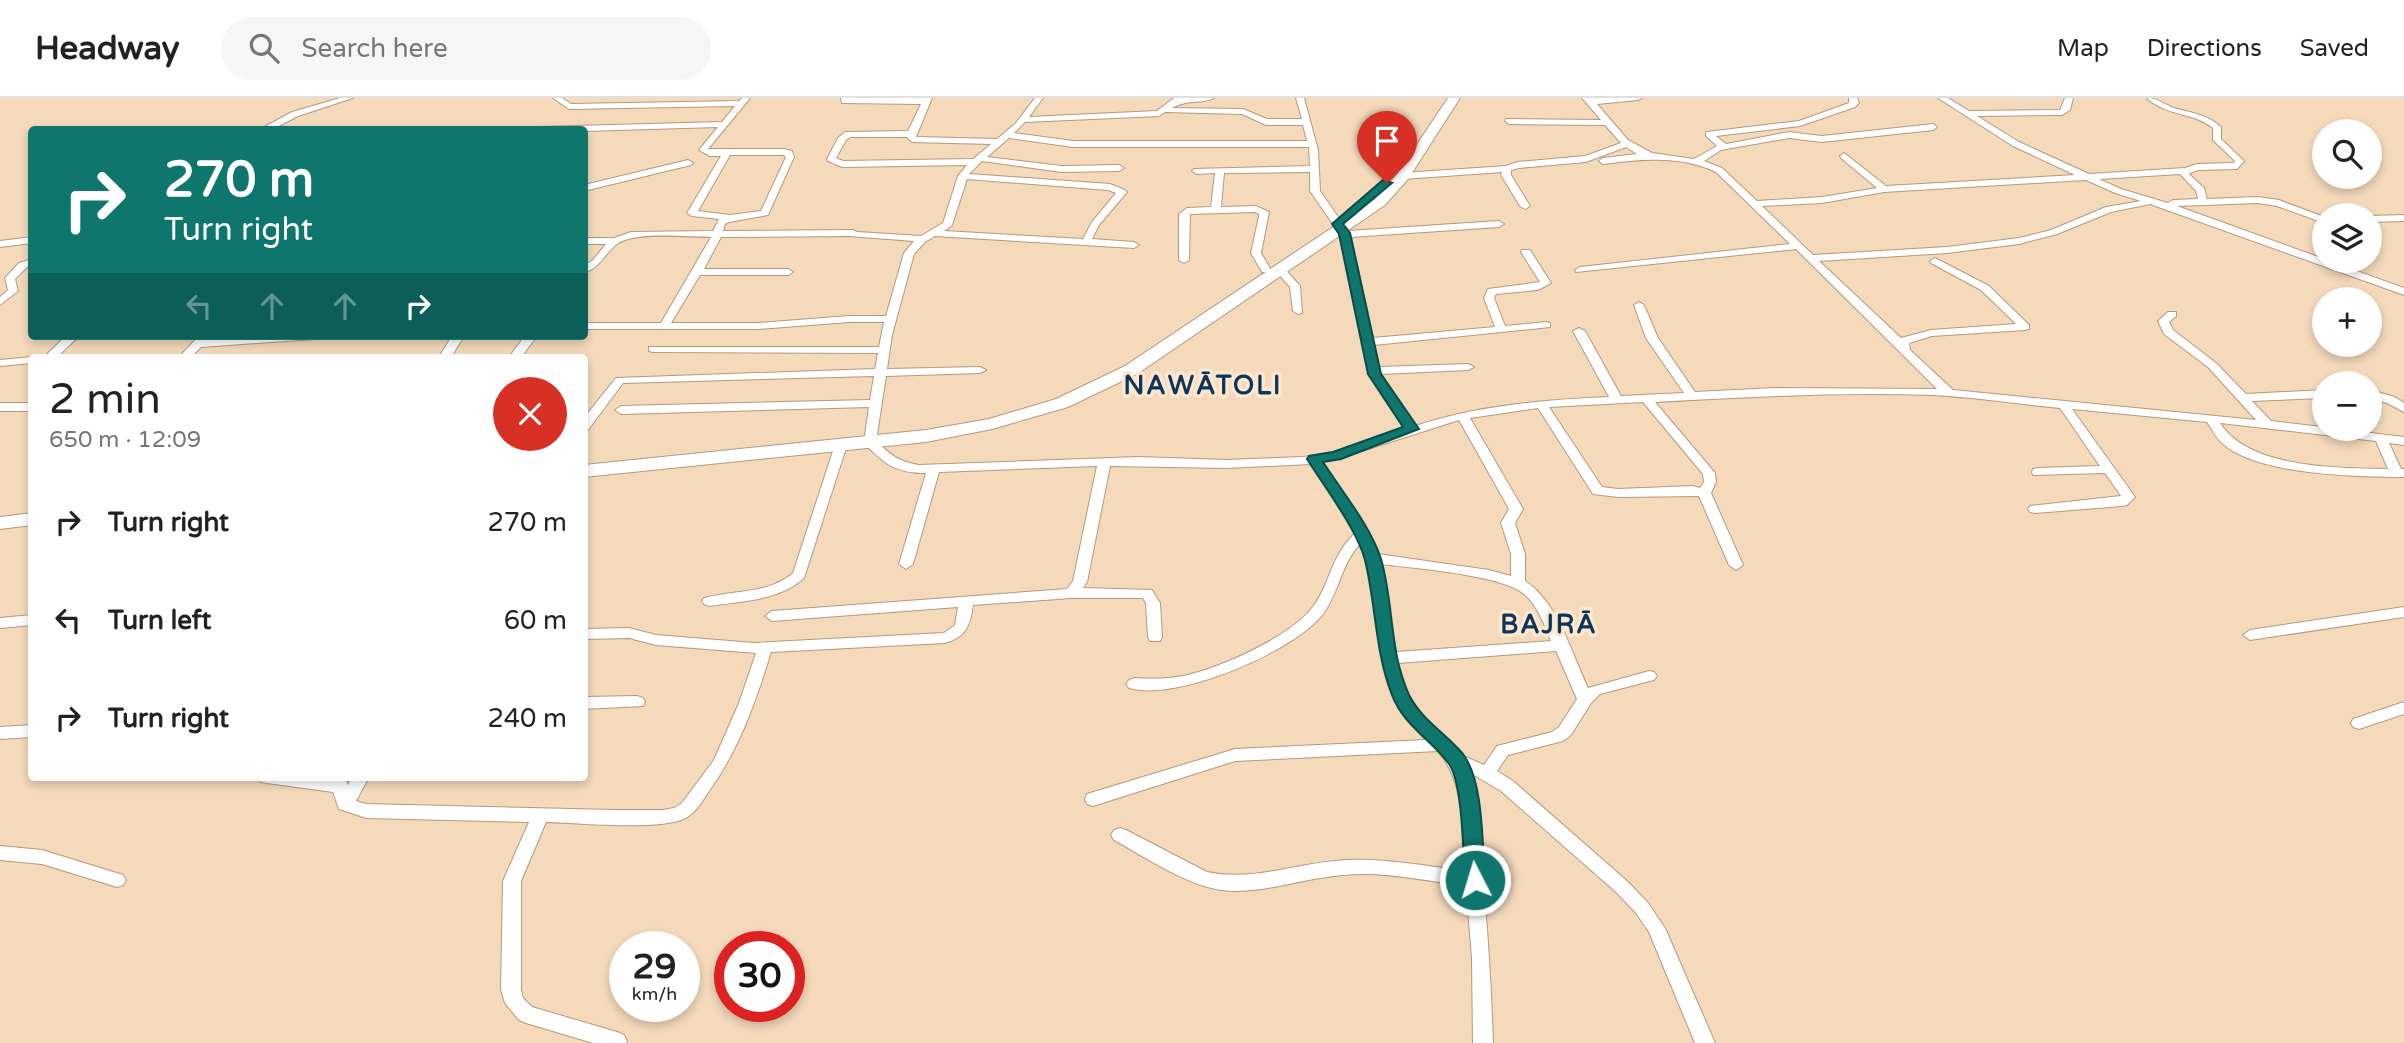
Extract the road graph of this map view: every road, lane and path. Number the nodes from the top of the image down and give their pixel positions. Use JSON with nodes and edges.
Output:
{"nodes":[{"id":1,"x":349,"y":98,"type":"edge"},
{"id":2,"x":556,"y":98,"type":"edge"},
{"id":3,"x":845,"y":98,"type":"edge"},
{"id":4,"x":1039,"y":98,"type":"edge"},
{"id":5,"x":1180,"y":98,"type":"edge"},
{"id":6,"x":1210,"y":98,"type":"edge"},
{"id":7,"x":1300,"y":98,"type":"edge"},
{"id":8,"x":1454,"y":98,"type":"edge"},
{"id":9,"x":1638,"y":98,"type":"edge"},
{"id":10,"x":1853,"y":98,"type":"edge"},
{"id":11,"x":1942,"y":98,"type":"edge"},
{"id":12,"x":2069,"y":98,"type":"edge"},
{"id":13,"x":2151,"y":98,"type":"edge"},
{"id":14,"x":927,"y":100,"type":"edge"},
{"id":15,"x":1589,"y":100,"type":"edge"},
{"id":16,"x":744,"y":101,"type":"edge"},
{"id":17,"x":1166,"y":110,"type":"junction"},
{"id":18,"x":1438,"y":114,"type":"edge"},
{"id":19,"x":1967,"y":114,"type":"junction"},
{"id":20,"x":1024,"y":120,"type":"junction"},
{"id":21,"x":1509,"y":121,"type":"dead end"},
{"id":22,"x":1306,"y":122,"type":"junction"},
{"id":23,"x":1610,"y":123,"type":"junction"},
{"id":24,"x":724,"y":124,"type":"junction"},
{"id":25,"x":271,"y":126,"type":"edge"},
{"id":26,"x":1933,"y":127,"type":"dead end"},
{"id":27,"x":588,"y":128,"type":"edge"},
{"id":28,"x":911,"y":134,"type":"junction"},
{"id":29,"x":1003,"y":138,"type":"junction"},
{"id":30,"x":1312,"y":144,"type":"junction"},
{"id":31,"x":1627,"y":144,"type":"junction"},
{"id":32,"x":1724,"y":146,"type":"junction"},
{"id":33,"x":727,"y":153,"type":"junction"},
{"id":34,"x":1650,"y":155,"type":"junction"},
{"id":35,"x":1844,"y":156,"type":"dead end"},
{"id":36,"x":976,"y":160,"type":"junction"},
{"id":37,"x":1603,"y":161,"type":"dead end"},
{"id":38,"x":1697,"y":161,"type":"junction"},
{"id":39,"x":688,"y":163,"type":"dead end"},
{"id":40,"x":1119,"y":168,"type":"dead end"},
{"id":41,"x":1314,"y":169,"type":"junction"},
{"id":42,"x":1507,"y":169,"type":"junction"},
{"id":43,"x":1198,"y":171,"type":"dead end"},
{"id":44,"x":1220,"y":171,"type":"junction"},
{"id":45,"x":2186,"y":171,"type":"junction"},
{"id":46,"x":963,"y":176,"type":"junction"},
{"id":47,"x":1403,"y":176,"type":"junction"},
{"id":48,"x":2084,"y":177,"type":"junction"},
{"id":49,"x":588,"y":187,"type":"edge"},
{"id":50,"x":1884,"y":189,"type":"junction"},
{"id":51,"x":2203,"y":202,"type":"junction"},
{"id":52,"x":2160,"y":203,"type":"junction"},
{"id":53,"x":1755,"y":204,"type":"junction"},
{"id":54,"x":1525,"y":206,"type":"dead end"},
{"id":55,"x":1216,"y":209,"type":"junction"},
{"id":56,"x":2312,"y":215,"type":"edge"},
{"id":57,"x":729,"y":218,"type":"junction"},
{"id":58,"x":2404,"y":218,"type":"edge"},
{"id":59,"x":2382,"y":219,"type":"edge"},
{"id":60,"x":1499,"y":224,"type":"dead end"},
{"id":61,"x":1341,"y":229,"type":"junction"},
{"id":62,"x":936,"y":233,"type":"junction"},
{"id":63,"x":717,"y":234,"type":"junction"},
{"id":64,"x":924,"y":239,"type":"junction"},
{"id":65,"x":28,"y":240,"type":"edge"},
{"id":66,"x":588,"y":241,"type":"edge"},
{"id":67,"x":614,"y":241,"type":"junction"},
{"id":68,"x":1086,"y":242,"type":"junction"},
{"id":69,"x":0,"y":244,"type":"edge"},
{"id":70,"x":1134,"y":245,"type":"dead end"},
{"id":71,"x":1800,"y":246,"type":"junction"},
{"id":72,"x":1526,"y":252,"type":"dead end"},
{"id":73,"x":1812,"y":258,"type":"junction"},
{"id":74,"x":1184,"y":260,"type":"dead end"},
{"id":75,"x":1935,"y":261,"type":"dead end"},
{"id":76,"x":28,"y":263,"type":"edge"},
{"id":77,"x":588,"y":268,"type":"edge"},
{"id":78,"x":1273,"y":270,"type":"junction"},
{"id":79,"x":1580,"y":270,"type":"dead end"},
{"id":80,"x":696,"y":272,"type":"junction"},
{"id":81,"x":788,"y":272,"type":"dead end"},
{"id":82,"x":2404,"y":292,"type":"edge"},
{"id":83,"x":0,"y":302,"type":"edge"},
{"id":84,"x":1639,"y":305,"type":"dead end"},
{"id":85,"x":1298,"y":311,"type":"dead end"},
{"id":86,"x":2172,"y":314,"type":"dead end"},
{"id":87,"x":891,"y":319,"type":"junction"},
{"id":88,"x":1546,"y":325,"type":"dead end"},
{"id":89,"x":588,"y":326,"type":"edge"},
{"id":90,"x":664,"y":326,"type":"junction"},
{"id":91,"x":1501,"y":329,"type":"junction"},
{"id":92,"x":1579,"y":331,"type":"dead end"},
{"id":93,"x":69,"y":340,"type":"edge"},
{"id":94,"x":201,"y":340,"type":"edge"},
{"id":95,"x":528,"y":340,"type":"edge"},
{"id":96,"x":1368,"y":342,"type":"junction"},
{"id":97,"x":1902,"y":346,"type":"junction"},
{"id":98,"x":653,"y":349,"type":"dead end"},
{"id":99,"x":883,"y":349,"type":"junction"},
{"id":100,"x":53,"y":354,"type":"edge"},
{"id":101,"x":188,"y":354,"type":"edge"},
{"id":102,"x":516,"y":354,"type":"edge"},
{"id":103,"x":28,"y":360,"type":"edge"},
{"id":104,"x":2,"y":362,"type":"edge"},
{"id":105,"x":1468,"y":367,"type":"dead end"},
{"id":106,"x":980,"y":370,"type":"dead end"},
{"id":107,"x":880,"y":372,"type":"junction"},
{"id":108,"x":1374,"y":372,"type":"junction"},
{"id":109,"x":1950,"y":394,"type":"junction"},
{"id":110,"x":2312,"y":395,"type":"edge"},
{"id":111,"x":1692,"y":396,"type":"junction"},
{"id":112,"x":2382,"y":397,"type":"edge"},
{"id":113,"x":1646,"y":398,"type":"junction"},
{"id":114,"x":2244,"y":398,"type":"junction"},
{"id":115,"x":1617,"y":400,"type":"junction"},
{"id":116,"x":875,"y":403,"type":"junction"},
{"id":117,"x":1541,"y":404,"type":"junction"},
{"id":118,"x":2063,"y":404,"type":"junction"},
{"id":119,"x":0,"y":407,"type":"edge"},
{"id":120,"x":28,"y":407,"type":"edge"},
{"id":121,"x":2404,"y":408,"type":"edge"},
{"id":122,"x":621,"y":410,"type":"dead end"},
{"id":123,"x":1462,"y":416,"type":"junction"},
{"id":124,"x":2211,"y":419,"type":"junction"},
{"id":125,"x":588,"y":422,"type":"edge"},
{"id":126,"x":2268,"y":425,"type":"junction"},
{"id":127,"x":1412,"y":429,"type":"junction"},
{"id":128,"x":2312,"y":431,"type":"edge"},
{"id":129,"x":870,"y":439,"type":"junction"},
{"id":130,"x":2382,"y":440,"type":"joint"},
{"id":131,"x":2404,"y":442,"type":"edge"},
{"id":132,"x":841,"y":445,"type":"junction"},
{"id":133,"x":1314,"y":459,"type":"junction"},
{"id":134,"x":1104,"y":462,"type":"junction"},
{"id":135,"x":588,"y":464,"type":"edge"},
{"id":136,"x":934,"y":469,"type":"junction"},
{"id":137,"x":2109,"y":469,"type":"junction"},
{"id":138,"x":588,"y":471,"type":"edge"},
{"id":139,"x":888,"y":471,"type":"dead end"},
{"id":140,"x":2038,"y":472,"type":"dead end"},
{"id":141,"x":2401,"y":475,"type":"edge"},
{"id":142,"x":1704,"y":493,"type":"junction"},
{"id":143,"x":2035,"y":509,"type":"dead end"},
{"id":144,"x":28,"y":520,"type":"edge"},
{"id":145,"x":0,"y":523,"type":"edge"},
{"id":146,"x":28,"y":527,"type":"edge"},
{"id":147,"x":0,"y":530,"type":"edge"},
{"id":148,"x":1362,"y":534,"type":"junction"},
{"id":149,"x":1373,"y":558,"type":"junction"},
{"id":150,"x":906,"y":564,"type":"dead end"},
{"id":151,"x":1736,"y":565,"type":"dead end"},
{"id":152,"x":1518,"y":583,"type":"junction"},
{"id":153,"x":1071,"y":593,"type":"junction"},
{"id":154,"x":709,"y":601,"type":"dead end"},
{"id":155,"x":966,"y":603,"type":"junction"},
{"id":156,"x":2404,"y":612,"type":"edge"},
{"id":157,"x":772,"y":616,"type":"dead end"},
{"id":158,"x":28,"y":620,"type":"edge"},
{"id":159,"x":0,"y":622,"type":"edge"},
{"id":160,"x":588,"y":634,"type":"edge"},
{"id":161,"x":2250,"y":635,"type":"dead end"},
{"id":162,"x":1155,"y":637,"type":"dead end"},
{"id":163,"x":1561,"y":645,"type":"junction"},
{"id":164,"x":765,"y":648,"type":"junction"},
{"id":165,"x":1389,"y":658,"type":"junction"},
{"id":166,"x":1649,"y":676,"type":"dead end"},
{"id":167,"x":1134,"y":684,"type":"dead end"},
{"id":168,"x":1585,"y":699,"type":"junction"},
{"id":169,"x":637,"y":702,"type":"dead end"},
{"id":170,"x":588,"y":704,"type":"edge"},
{"id":171,"x":2404,"y":708,"type":"edge"},
{"id":172,"x":2359,"y":723,"type":"dead end"},
{"id":173,"x":28,"y":731,"type":"edge"},
{"id":174,"x":0,"y":733,"type":"edge"},
{"id":175,"x":1443,"y":745,"type":"junction"},
{"id":176,"x":1457,"y":760,"type":"junction"},
{"id":177,"x":1487,"y":773,"type":"junction"},
{"id":178,"x":299,"y":781,"type":"edge"},
{"id":179,"x":359,"y":781,"type":"edge"},
{"id":180,"x":1093,"y":799,"type":"dead end"},
{"id":181,"x":345,"y":804,"type":"junction"},
{"id":182,"x":541,"y":815,"type":"junction"},
{"id":183,"x":1120,"y":835,"type":"dead end"},
{"id":184,"x":0,"y":853,"type":"edge"},
{"id":185,"x":117,"y":880,"type":"dead end"},
{"id":186,"x":1475,"y":880,"type":"junction"},
{"id":187,"x":617,"y":1041,"type":"dead end"},
{"id":188,"x":1483,"y":1043,"type":"edge"},
{"id":189,"x":1705,"y":1043,"type":"edge"}],
"edges":[{"from":1,"to":25,"type":"street"},
{"from":2,"to":16,"type":"street"},
{"from":3,"to":14,"type":"street"},
{"from":4,"to":20,"type":"street"},
{"from":5,"to":6,"type":"street"},
{"from":5,"to":17,"type":"street"},
{"from":7,"to":22,"type":"street"},
{"from":8,"to":18,"type":"street"},
{"from":9,"to":15,"type":"street"},
{"from":10,"to":32,"type":"street"},
{"from":11,"to":19,"type":"street"},
{"from":12,"to":19,"type":"street"},
{"from":13,"to":45,"type":"street"},
{"from":14,"to":28,"type":"street"},
{"from":15,"to":23,"type":"street"},
{"from":16,"to":24,"type":"street"},
{"from":17,"to":20,"type":"street"},
{"from":17,"to":22,"type":"street"},
{"from":18,"to":47,"type":"street"},
{"from":18,"to":61,"type":"street"},
{"from":19,"to":48,"type":"street"},
{"from":20,"to":29,"type":"street"},
{"from":21,"to":23,"type":"street"},
{"from":22,"to":30,"type":"street"},
{"from":23,"to":31,"type":"street"},
{"from":24,"to":27,"type":"street"},
{"from":24,"to":33,"type":"street"},
{"from":26,"to":32,"type":"street"},
{"from":28,"to":29,"type":"street"},
{"from":28,"to":36,"type":"street"},
{"from":29,"to":30,"type":"street"},
{"from":29,"to":36,"type":"street"},
{"from":30,"to":41,"type":"street"},
{"from":31,"to":34,"type":"street"},
{"from":31,"to":42,"type":"street"},
{"from":32,"to":38,"type":"street"},
{"from":33,"to":57,"type":"street"},
{"from":33,"to":57,"type":"street"},
{"from":34,"to":37,"type":"street"},
{"from":34,"to":38,"type":"street"},
{"from":35,"to":50,"type":"street"},
{"from":36,"to":40,"type":"street"},
{"from":36,"to":46,"type":"street"},
{"from":38,"to":53,"type":"street"},
{"from":39,"to":49,"type":"street"},
{"from":41,"to":44,"type":"street"},
{"from":41,"to":61,"type":"street"},
{"from":42,"to":47,"type":"street"},
{"from":42,"to":54,"type":"street"},
{"from":43,"to":44,"type":"street"},
{"from":44,"to":55,"type":"street"},
{"from":45,"to":48,"type":"street"},
{"from":45,"to":51,"type":"street"},
{"from":46,"to":62,"type":"street"},
{"from":46,"to":68,"type":"street"},
{"from":47,"to":61,"type":"street"},
{"from":48,"to":50,"type":"street"},
{"from":48,"to":52,"type":"street"},
{"from":50,"to":53,"type":"street"},
{"from":51,"to":52,"type":"street"},
{"from":51,"to":56,"type":"street"},
{"from":52,"to":73,"type":"street"},
{"from":52,"to":82,"type":"street"},
{"from":53,"to":71,"type":"street"},
{"from":55,"to":74,"type":"street"},
{"from":55,"to":78,"type":"street"},
{"from":57,"to":63,"type":"street"},
{"from":58,"to":59,"type":"street"},
{"from":60,"to":61,"type":"street"},
{"from":61,"to":78,"type":"street"},
{"from":61,"to":96,"type":"street"},
{"from":62,"to":64,"type":"street"},
{"from":62,"to":68,"type":"street"},
{"from":63,"to":64,"type":"street"},
{"from":63,"to":67,"type":"street"},
{"from":63,"to":80,"type":"street"},
{"from":64,"to":87,"type":"street"},
{"from":65,"to":69,"type":"street"},
{"from":66,"to":67,"type":"street"},
{"from":67,"to":77,"type":"street"},
{"from":68,"to":70,"type":"street"},
{"from":71,"to":73,"type":"street"},
{"from":71,"to":79,"type":"street"},
{"from":72,"to":91,"type":"street"},
{"from":73,"to":97,"type":"street"},
{"from":75,"to":97,"type":"street"},
{"from":76,"to":83,"type":"street"},
{"from":78,"to":85,"type":"street"},
{"from":78,"to":129,"type":"street"},
{"from":80,"to":81,"type":"street"},
{"from":80,"to":90,"type":"street"},
{"from":84,"to":111,"type":"street"},
{"from":86,"to":114,"type":"street"},
{"from":87,"to":90,"type":"street"},
{"from":87,"to":99,"type":"street"},
{"from":88,"to":91,"type":"street"},
{"from":89,"to":90,"type":"street"},
{"from":91,"to":96,"type":"street"},
{"from":92,"to":115,"type":"street"},
{"from":93,"to":100,"type":"street"},
{"from":94,"to":101,"type":"street"},
{"from":95,"to":102,"type":"street"},
{"from":96,"to":108,"type":"street"},
{"from":97,"to":109,"type":"street"},
{"from":98,"to":99,"type":"street"},
{"from":99,"to":107,"type":"street"},
{"from":103,"to":104,"type":"street"},
{"from":105,"to":108,"type":"street"},
{"from":106,"to":107,"type":"street"},
{"from":107,"to":116,"type":"street"},
{"from":107,"to":125,"type":"street"},
{"from":108,"to":127,"type":"street"},
{"from":109,"to":111,"type":"street"},
{"from":109,"to":118,"type":"street"},
{"from":110,"to":114,"type":"street"},
{"from":111,"to":113,"type":"street"},
{"from":112,"to":121,"type":"street"},
{"from":113,"to":115,"type":"street"},
{"from":113,"to":142,"type":"street"},
{"from":114,"to":126,"type":"street"},
{"from":115,"to":117,"type":"street"},
{"from":116,"to":122,"type":"street"},
{"from":116,"to":129,"type":"street"},
{"from":117,"to":123,"type":"street"},
{"from":117,"to":142,"type":"street"},
{"from":118,"to":124,"type":"street"},
{"from":118,"to":137,"type":"street"},
{"from":119,"to":120,"type":"street"},
{"from":123,"to":127,"type":"street"},
{"from":123,"to":152,"type":"street"},
{"from":124,"to":126,"type":"street"},
{"from":124,"to":141,"type":"street"},
{"from":126,"to":128,"type":"street"},
{"from":127,"to":133,"type":"street"},
{"from":129,"to":132,"type":"street"},
{"from":129,"to":135,"type":"street"},
{"from":129,"to":136,"type":"street"},
{"from":130,"to":131,"type":"street"},
{"from":130,"to":141,"type":"street"},
{"from":132,"to":138,"type":"street"},
{"from":132,"to":154,"type":"street"},
{"from":133,"to":134,"type":"street"},
{"from":133,"to":148,"type":"street"},
{"from":134,"to":136,"type":"street"},
{"from":134,"to":153,"type":"street"},
{"from":136,"to":139,"type":"street"},
{"from":136,"to":150,"type":"street"},
{"from":137,"to":140,"type":"street"},
{"from":137,"to":143,"type":"street"},
{"from":142,"to":151,"type":"street"},
{"from":144,"to":145,"type":"street"},
{"from":146,"to":147,"type":"street"},
{"from":148,"to":149,"type":"street"},
{"from":148,"to":167,"type":"street"},
{"from":149,"to":152,"type":"street"},
{"from":149,"to":165,"type":"street"},
{"from":152,"to":163,"type":"street"},
{"from":153,"to":155,"type":"street"},
{"from":153,"to":162,"type":"street"},
{"from":155,"to":157,"type":"street"},
{"from":155,"to":164,"type":"street"},
{"from":156,"to":161,"type":"street"},
{"from":158,"to":159,"type":"street"},
{"from":160,"to":164,"type":"street"},
{"from":163,"to":165,"type":"street"},
{"from":163,"to":168,"type":"street"},
{"from":164,"to":182,"type":"street"},
{"from":165,"to":175,"type":"street"},
{"from":166,"to":168,"type":"street"},
{"from":168,"to":177,"type":"street"},
{"from":169,"to":170,"type":"street"},
{"from":171,"to":172,"type":"street"},
{"from":173,"to":174,"type":"street"},
{"from":175,"to":176,"type":"street"},
{"from":175,"to":180,"type":"street"},
{"from":176,"to":177,"type":"street"},
{"from":176,"to":186,"type":"street"},
{"from":177,"to":189,"type":"street"},
{"from":178,"to":181,"type":"street"},
{"from":179,"to":181,"type":"street"},
{"from":181,"to":182,"type":"street"},
{"from":182,"to":187,"type":"street"},
{"from":183,"to":186,"type":"street"},
{"from":184,"to":185,"type":"street"},
{"from":186,"to":188,"type":"street"}]}
